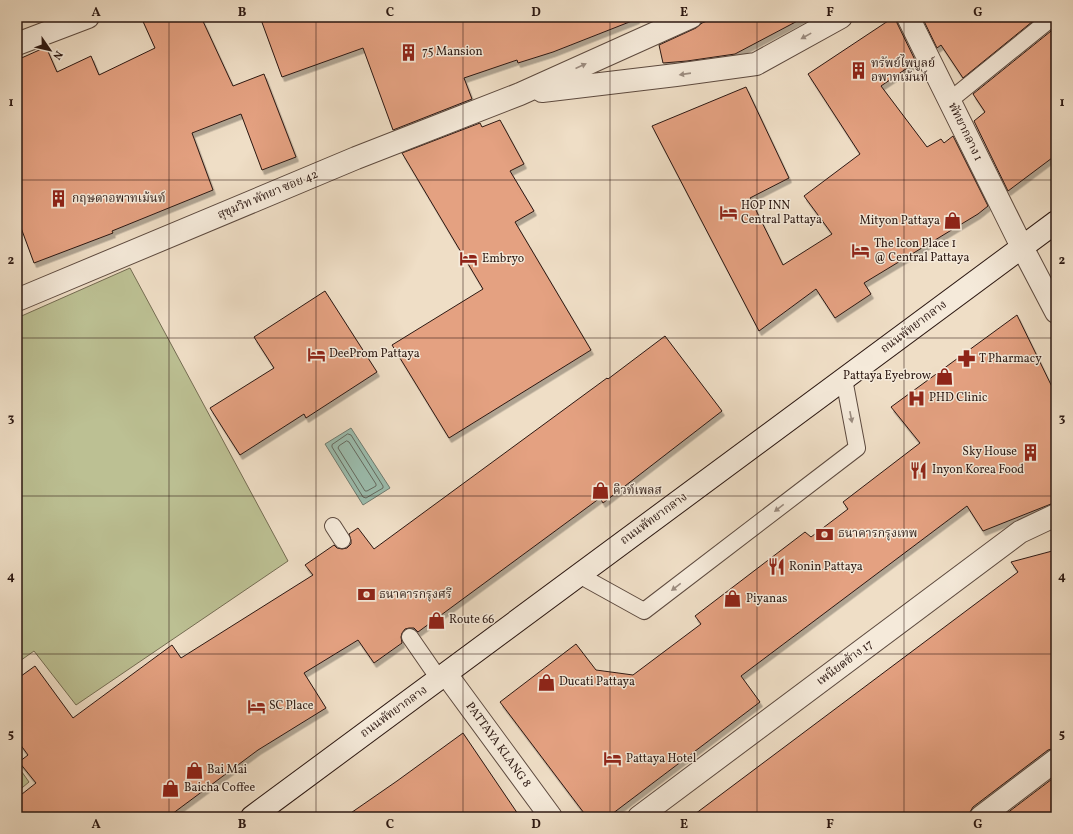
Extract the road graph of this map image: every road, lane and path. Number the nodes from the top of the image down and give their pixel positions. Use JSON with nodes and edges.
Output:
{"nodes":[{"id":1,"x":88,"y":17,"type":"edge"},
{"id":2,"x":691,"y":17,"type":"edge"},
{"id":3,"x":840,"y":17,"type":"edge"},
{"id":4,"x":908,"y":17,"type":"edge"},
{"id":5,"x":1053,"y":17,"type":"edge"},
{"id":6,"x":17,"y":44,"type":"edge"},
{"id":7,"x":520,"y":94,"type":"junction"},
{"id":8,"x":949,"y":101,"type":"junction"},
{"id":9,"x":1056,"y":222,"type":"edge"},
{"id":10,"x":1022,"y":247,"type":"junction"},
{"id":11,"x":17,"y":300,"type":"edge"},
{"id":12,"x":1056,"y":312,"type":"edge"},
{"id":13,"x":844,"y":379,"type":"junction"},
{"id":14,"x":1056,"y":515,"type":"edge"},
{"id":15,"x":579,"y":575,"type":"junction"},
{"id":16,"x":410,"y":637,"type":"dead end"},
{"id":17,"x":442,"y":676,"type":"junction"},
{"id":18,"x":1056,"y":760,"type":"edge"},
{"id":19,"x":252,"y":817,"type":"edge"},
{"id":20,"x":551,"y":817,"type":"edge"},
{"id":21,"x":639,"y":817,"type":"edge"},
{"id":22,"x":981,"y":817,"type":"edge"}],
"edges":[{"from":1,"to":6,"type":"street"},
{"from":7,"to":2,"type":"street","one_way":true},
{"from":3,"to":7,"type":"street","one_way":true},
{"from":4,"to":8,"type":"street","name":"พัทยากลาง 1"},
{"from":5,"to":8,"type":"lane"},
{"from":7,"to":11,"type":"street","name":"สุขุมวิท พัทยา ซอย 42"},
{"from":8,"to":10,"type":"street","name":"พัทยากลาง 1"},
{"from":9,"to":10,"type":"street","name":"ถนนพัทยากลาง"},
{"from":10,"to":12,"type":"street","name":"พัทยากลาง 1"},
{"from":10,"to":13,"type":"street","name":"ถนนพัทยากลาง"},
{"from":13,"to":15,"type":"street","name":"ถนนพัทยากลาง"},
{"from":13,"to":15,"type":"lane","one_way":true},
{"from":14,"to":21,"type":"street","name":"เพนียดช้าง 17"},
{"from":15,"to":17,"type":"street","name":"ถนนพัทยากลาง"},
{"from":16,"to":17,"type":"lane"},
{"from":17,"to":19,"type":"street","name":"ถนนพัทยากลาง"},
{"from":17,"to":20,"type":"street","name":"PATTAYA KLANG 8"},
{"from":18,"to":22,"type":"street"}]}
